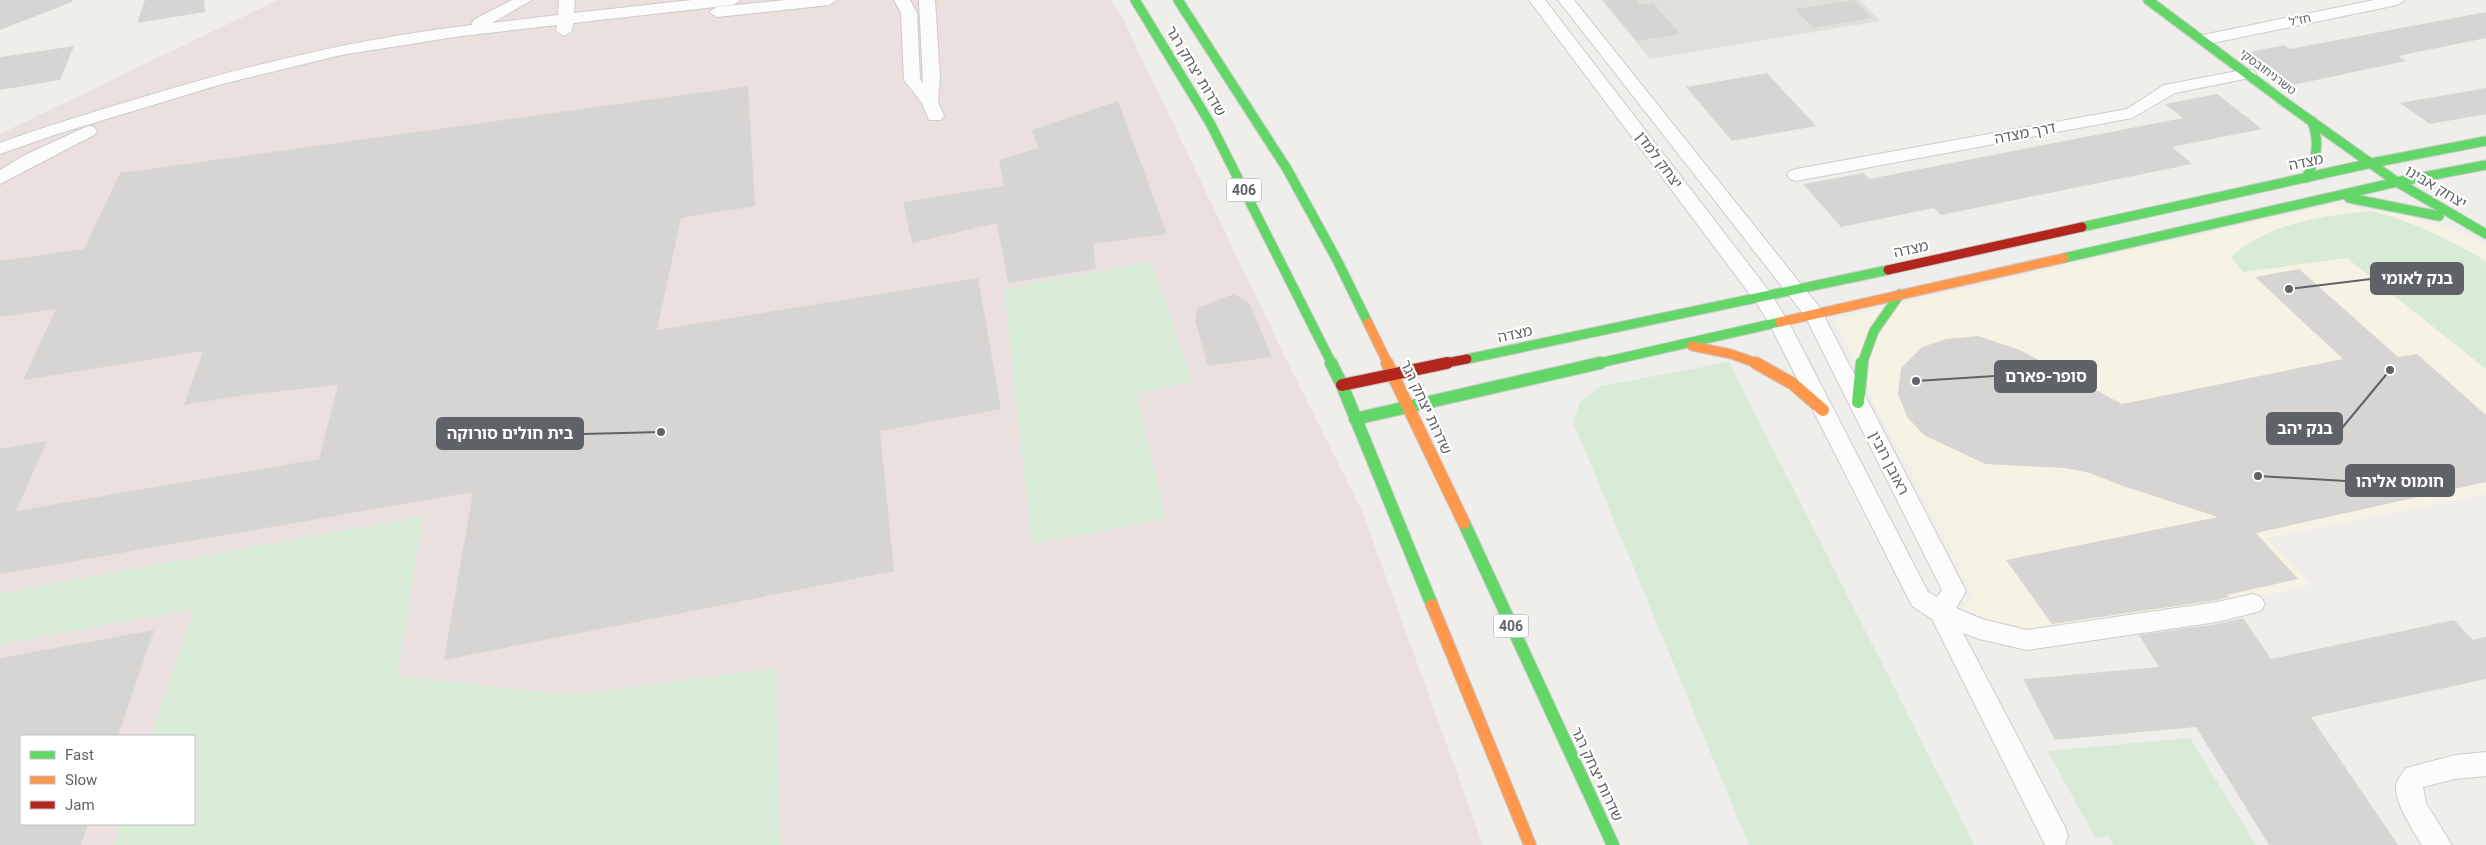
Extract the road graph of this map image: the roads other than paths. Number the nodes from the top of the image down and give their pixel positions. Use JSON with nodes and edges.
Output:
{"nodes":[{"id":1,"x":524,"y":0,"type":"edge"},
{"id":2,"x":535,"y":0,"type":"edge"},
{"id":3,"x":567,"y":0,"type":"edge"},
{"id":4,"x":733,"y":0,"type":"edge"},
{"id":5,"x":829,"y":0,"type":"edge"},
{"id":6,"x":902,"y":0,"type":"edge"},
{"id":7,"x":927,"y":0,"type":"edge"},
{"id":8,"x":1135,"y":0,"type":"edge"},
{"id":9,"x":1178,"y":0,"type":"edge"},
{"id":10,"x":1537,"y":0,"type":"edge"},
{"id":11,"x":1566,"y":0,"type":"edge"},
{"id":12,"x":2148,"y":0,"type":"edge"},
{"id":13,"x":2397,"y":0,"type":"edge"},
{"id":14,"x":564,"y":25,"type":"junction"},
{"id":15,"x":533,"y":29,"type":"junction"},
{"id":16,"x":461,"y":31,"type":"junction"},
{"id":17,"x":2203,"y":40,"type":"junction"},
{"id":18,"x":263,"y":70,"type":"junction"},
{"id":19,"x":2248,"y":74,"type":"junction"},
{"id":20,"x":150,"y":100,"type":"junction"},
{"id":21,"x":2312,"y":121,"type":"junction"},
{"id":22,"x":2357,"y":139,"type":"dead end"},
{"id":23,"x":2486,"y":141,"type":"edge"},
{"id":24,"x":2390,"y":148,"type":"dead end"},
{"id":25,"x":0,"y":149,"type":"edge"},
{"id":26,"x":2423,"y":153,"type":"junction"},
{"id":27,"x":2372,"y":163,"type":"junction"},
{"id":28,"x":2486,"y":165,"type":"edge"},
{"id":29,"x":2446,"y":173,"type":"junction"},
{"id":30,"x":1796,"y":175,"type":"dead end"},
{"id":31,"x":0,"y":178,"type":"edge"},
{"id":32,"x":2306,"y":178,"type":"junction"},
{"id":33,"x":2397,"y":182,"type":"junction"},
{"id":34,"x":2335,"y":196,"type":"junction"},
{"id":35,"x":2485,"y":234,"type":"edge"},
{"id":36,"x":1796,"y":290,"type":"junction"},
{"id":37,"x":1900,"y":294,"type":"junction"},
{"id":38,"x":1762,"y":296,"type":"junction"},
{"id":39,"x":1813,"y":313,"type":"junction"},
{"id":40,"x":1778,"y":321,"type":"junction"},
{"id":41,"x":1678,"y":344,"type":"junction"},
{"id":42,"x":1394,"y":375,"type":"junction"},
{"id":43,"x":1342,"y":385,"type":"junction"},
{"id":44,"x":1858,"y":402,"type":"junction"},
{"id":45,"x":1409,"y":406,"type":"junction"},
{"id":46,"x":1824,"y":410,"type":"junction"},
{"id":47,"x":1355,"y":419,"type":"junction"},
{"id":48,"x":2253,"y":604,"type":"dead end"},
{"id":49,"x":1940,"y":612,"type":"junction"},
{"id":50,"x":2486,"y":764,"type":"edge"},
{"id":51,"x":2055,"y":836,"type":"dead end"},
{"id":52,"x":1530,"y":845,"type":"edge"},
{"id":53,"x":1614,"y":845,"type":"edge"},
{"id":54,"x":2438,"y":845,"type":"edge"}],
"edges":[{"from":1,"to":16,"type":"street"},
{"from":2,"to":15,"type":"street"},
{"from":3,"to":14,"type":"street"},
{"from":4,"to":14,"type":"street"},
{"from":5,"to":14,"type":"street"},
{"from":6,"to":7,"type":"street"},
{"from":8,"to":43,"type":"main road","name":"שדרות יצחק רגר","number":"406"},
{"from":9,"to":42,"type":"main road","name":"שדרות יצחק רגר","number":"406"},
{"from":10,"to":38,"type":"street","name":"יצחק למדן"},
{"from":11,"to":36,"type":"street","name":"יצחק למדן"},
{"from":12,"to":17,"type":"main road","name":"טשרניחובסקי"},
{"from":13,"to":17,"type":"street","name":"חז\"ל"},
{"from":14,"to":15,"type":"street"},
{"from":15,"to":16,"type":"street"},
{"from":15,"to":18,"type":"street"},
{"from":16,"to":18,"type":"street"},
{"from":17,"to":19,"type":"main road","name":"טשרניחובסקי"},
{"from":18,"to":20,"type":"street"},
{"from":19,"to":21,"type":"main road","name":"טשרניחובסקי"},
{"from":19,"to":30,"type":"street","name":"דרך מצדה"},
{"from":20,"to":25,"type":"street"},
{"from":20,"to":31,"type":"street"},
{"from":21,"to":22,"type":"main road"},
{"from":21,"to":27,"type":"main road","name":"טשרניחובסקי"},
{"from":21,"to":32,"type":"main road"},
{"from":23,"to":26,"type":"main road","name":"מצדה"},
{"from":24,"to":26,"type":"main road"},
{"from":26,"to":27,"type":"main road","name":"מצדה"},
{"from":27,"to":32,"type":"main road","name":"מצדה"},
{"from":27,"to":33,"type":"main road","name":"יצחק אבינו"},
{"from":28,"to":29,"type":"main road"},
{"from":29,"to":33,"type":"main road"},
{"from":29,"to":35,"type":"main road"},
{"from":32,"to":36,"type":"main road","name":"מצדה"},
{"from":33,"to":34,"type":"main road"},
{"from":33,"to":35,"type":"main road","name":"יצחק אבינו"},
{"from":34,"to":35,"type":"main road"},
{"from":34,"to":37,"type":"main road"},
{"from":36,"to":38,"type":"main road","name":"מצדה"},
{"from":36,"to":39,"type":"street","name":"יצחק למדן"},
{"from":37,"to":39,"type":"main road"},
{"from":37,"to":44,"type":"main road"},
{"from":38,"to":40,"type":"street","name":"יצחק למדן"},
{"from":38,"to":42,"type":"main road","name":"מצדה"},
{"from":39,"to":40,"type":"main road"},
{"from":39,"to":44,"type":"street","name":"ראובן רובין"},
{"from":40,"to":41,"type":"main road"},
{"from":40,"to":46,"type":"street"},
{"from":41,"to":45,"type":"main road"},
{"from":41,"to":46,"type":"main road"},
{"from":42,"to":43,"type":"main road","name":"מצדה"},
{"from":42,"to":45,"type":"main road","name":"שדרות יצחק רגר","number":"406"},
{"from":43,"to":47,"type":"main road","name":"שדרות יצחק רגר","number":"406"},
{"from":44,"to":49,"type":"street","name":"ראובן רובין"},
{"from":45,"to":47,"type":"main road"},
{"from":45,"to":53,"type":"main road","name":"שדרות יצחק רגר","number":"406"},
{"from":46,"to":49,"type":"street"},
{"from":47,"to":52,"type":"main road","name":"שדרות יצחק רגר","number":"406"},
{"from":48,"to":49,"type":"street"},
{"from":49,"to":51,"type":"street"},
{"from":50,"to":54,"type":"street"}]}
